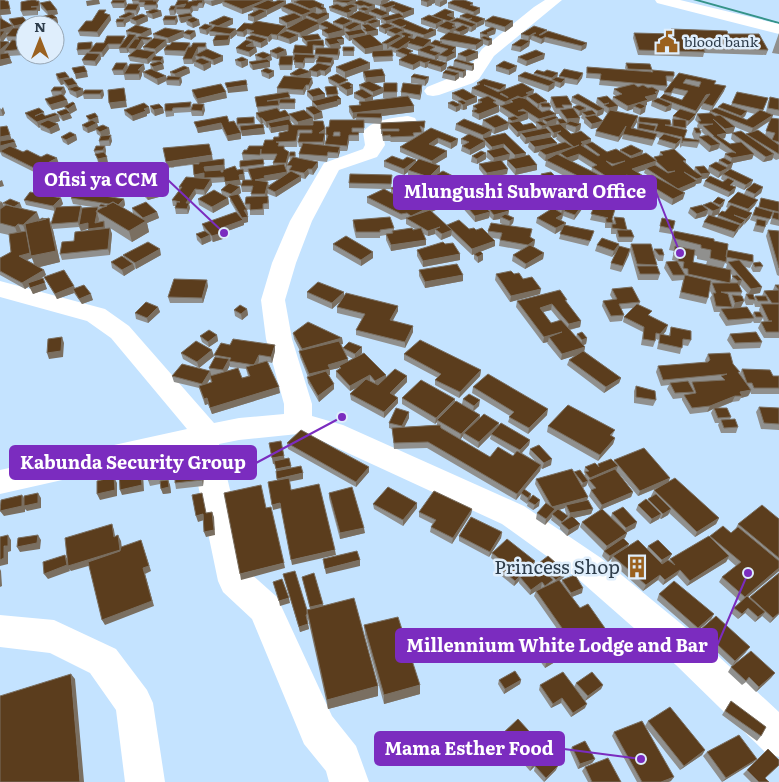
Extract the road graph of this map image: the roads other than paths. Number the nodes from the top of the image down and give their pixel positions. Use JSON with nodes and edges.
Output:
{"nodes":[{"id":1,"x":555,"y":0,"type":"edge"},
{"id":2,"x":662,"y":0,"type":"edge"},
{"id":3,"x":779,"y":29,"type":"edge"},
{"id":4,"x":433,"y":91,"type":"dead end"},
{"id":5,"x":408,"y":122,"type":"edge"},
{"id":6,"x":0,"y":289,"type":"edge"},
{"id":7,"x":298,"y":423,"type":"junction"},
{"id":8,"x":204,"y":436,"type":"junction"},
{"id":9,"x":0,"y":482,"type":"edge"},
{"id":10,"x":0,"y":631,"type":"edge"},
{"id":11,"x":779,"y":738,"type":"edge"},
{"id":12,"x":145,"y":782,"type":"edge"},
{"id":13,"x":349,"y":782,"type":"edge"}],
"edges":[{"from":1,"to":4,"type":"street"},
{"from":2,"to":3,"type":"street"},
{"from":5,"to":7,"type":"street"},
{"from":6,"to":8,"type":"street"},
{"from":7,"to":8,"type":"street"},
{"from":7,"to":11,"type":"street"},
{"from":8,"to":9,"type":"street"},
{"from":8,"to":13,"type":"street"},
{"from":10,"to":12,"type":"street"}]}
